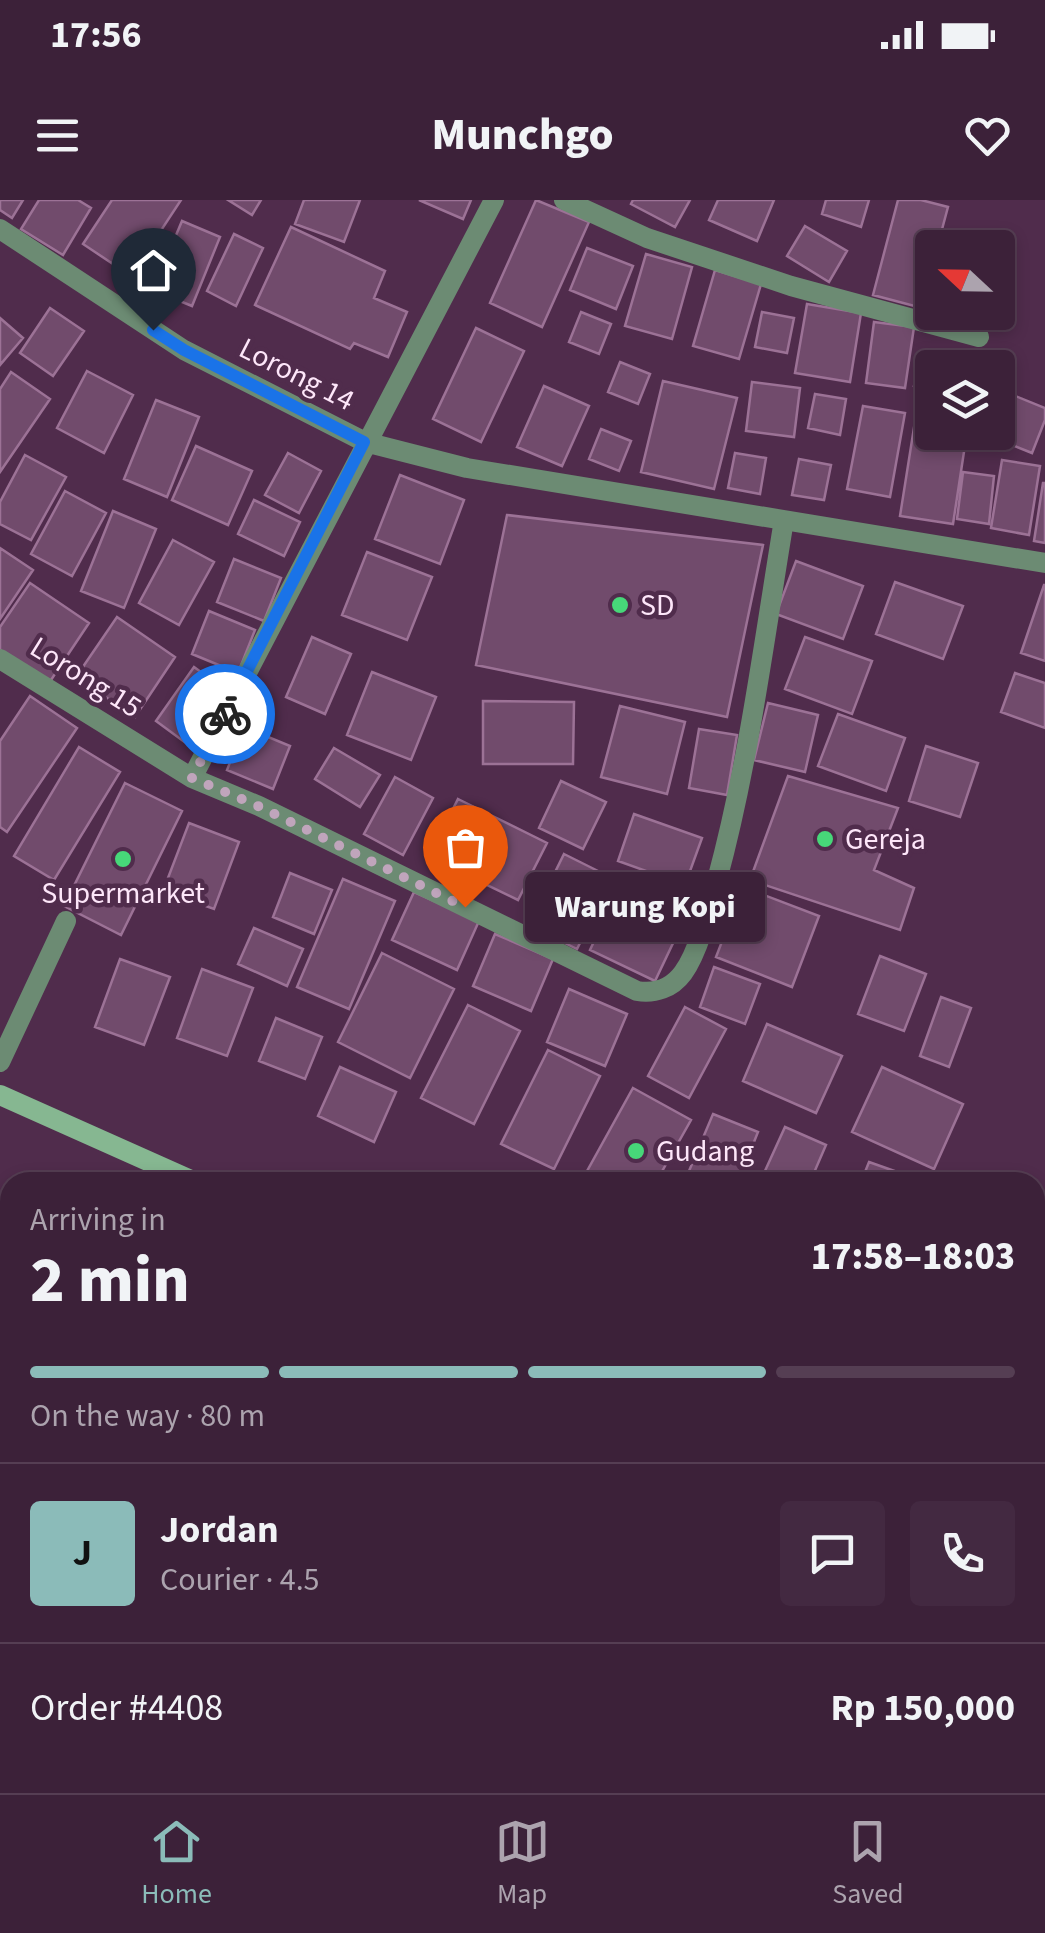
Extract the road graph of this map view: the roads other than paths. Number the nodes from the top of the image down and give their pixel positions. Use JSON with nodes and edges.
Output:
{"nodes":[{"id":1,"x":494,"y":200,"type":"edge"},
{"id":2,"x":564,"y":200,"type":"edge"},
{"id":3,"x":0,"y":229,"type":"edge"},
{"id":4,"x":979,"y":337,"type":"dead end"},
{"id":5,"x":364,"y":442,"type":"junction"},
{"id":6,"x":784,"y":520,"type":"junction"},
{"id":7,"x":1045,"y":563,"type":"edge"},
{"id":8,"x":0,"y":659,"type":"edge"},
{"id":9,"x":192,"y":778,"type":"junction"},
{"id":10,"x":66,"y":921,"type":"dead end"},
{"id":11,"x":0,"y":1062,"type":"edge"},
{"id":12,"x":0,"y":1095,"type":"edge"},
{"id":13,"x":173,"y":1172,"type":"edge"}],
"edges":[{"from":1,"to":5,"type":"street"},
{"from":2,"to":4,"type":"street"},
{"from":3,"to":5,"type":"street","name":"Lorong 14"},
{"from":5,"to":6,"type":"street","name":"Lorong 14"},
{"from":5,"to":9,"type":"street"},
{"from":6,"to":7,"type":"street","name":"Lorong 14"},
{"from":6,"to":9,"type":"street","name":"Lorong 15"},
{"from":8,"to":9,"type":"street","name":"Lorong 15"},
{"from":10,"to":11,"type":"street"},
{"from":12,"to":13,"type":"main road"}]}
